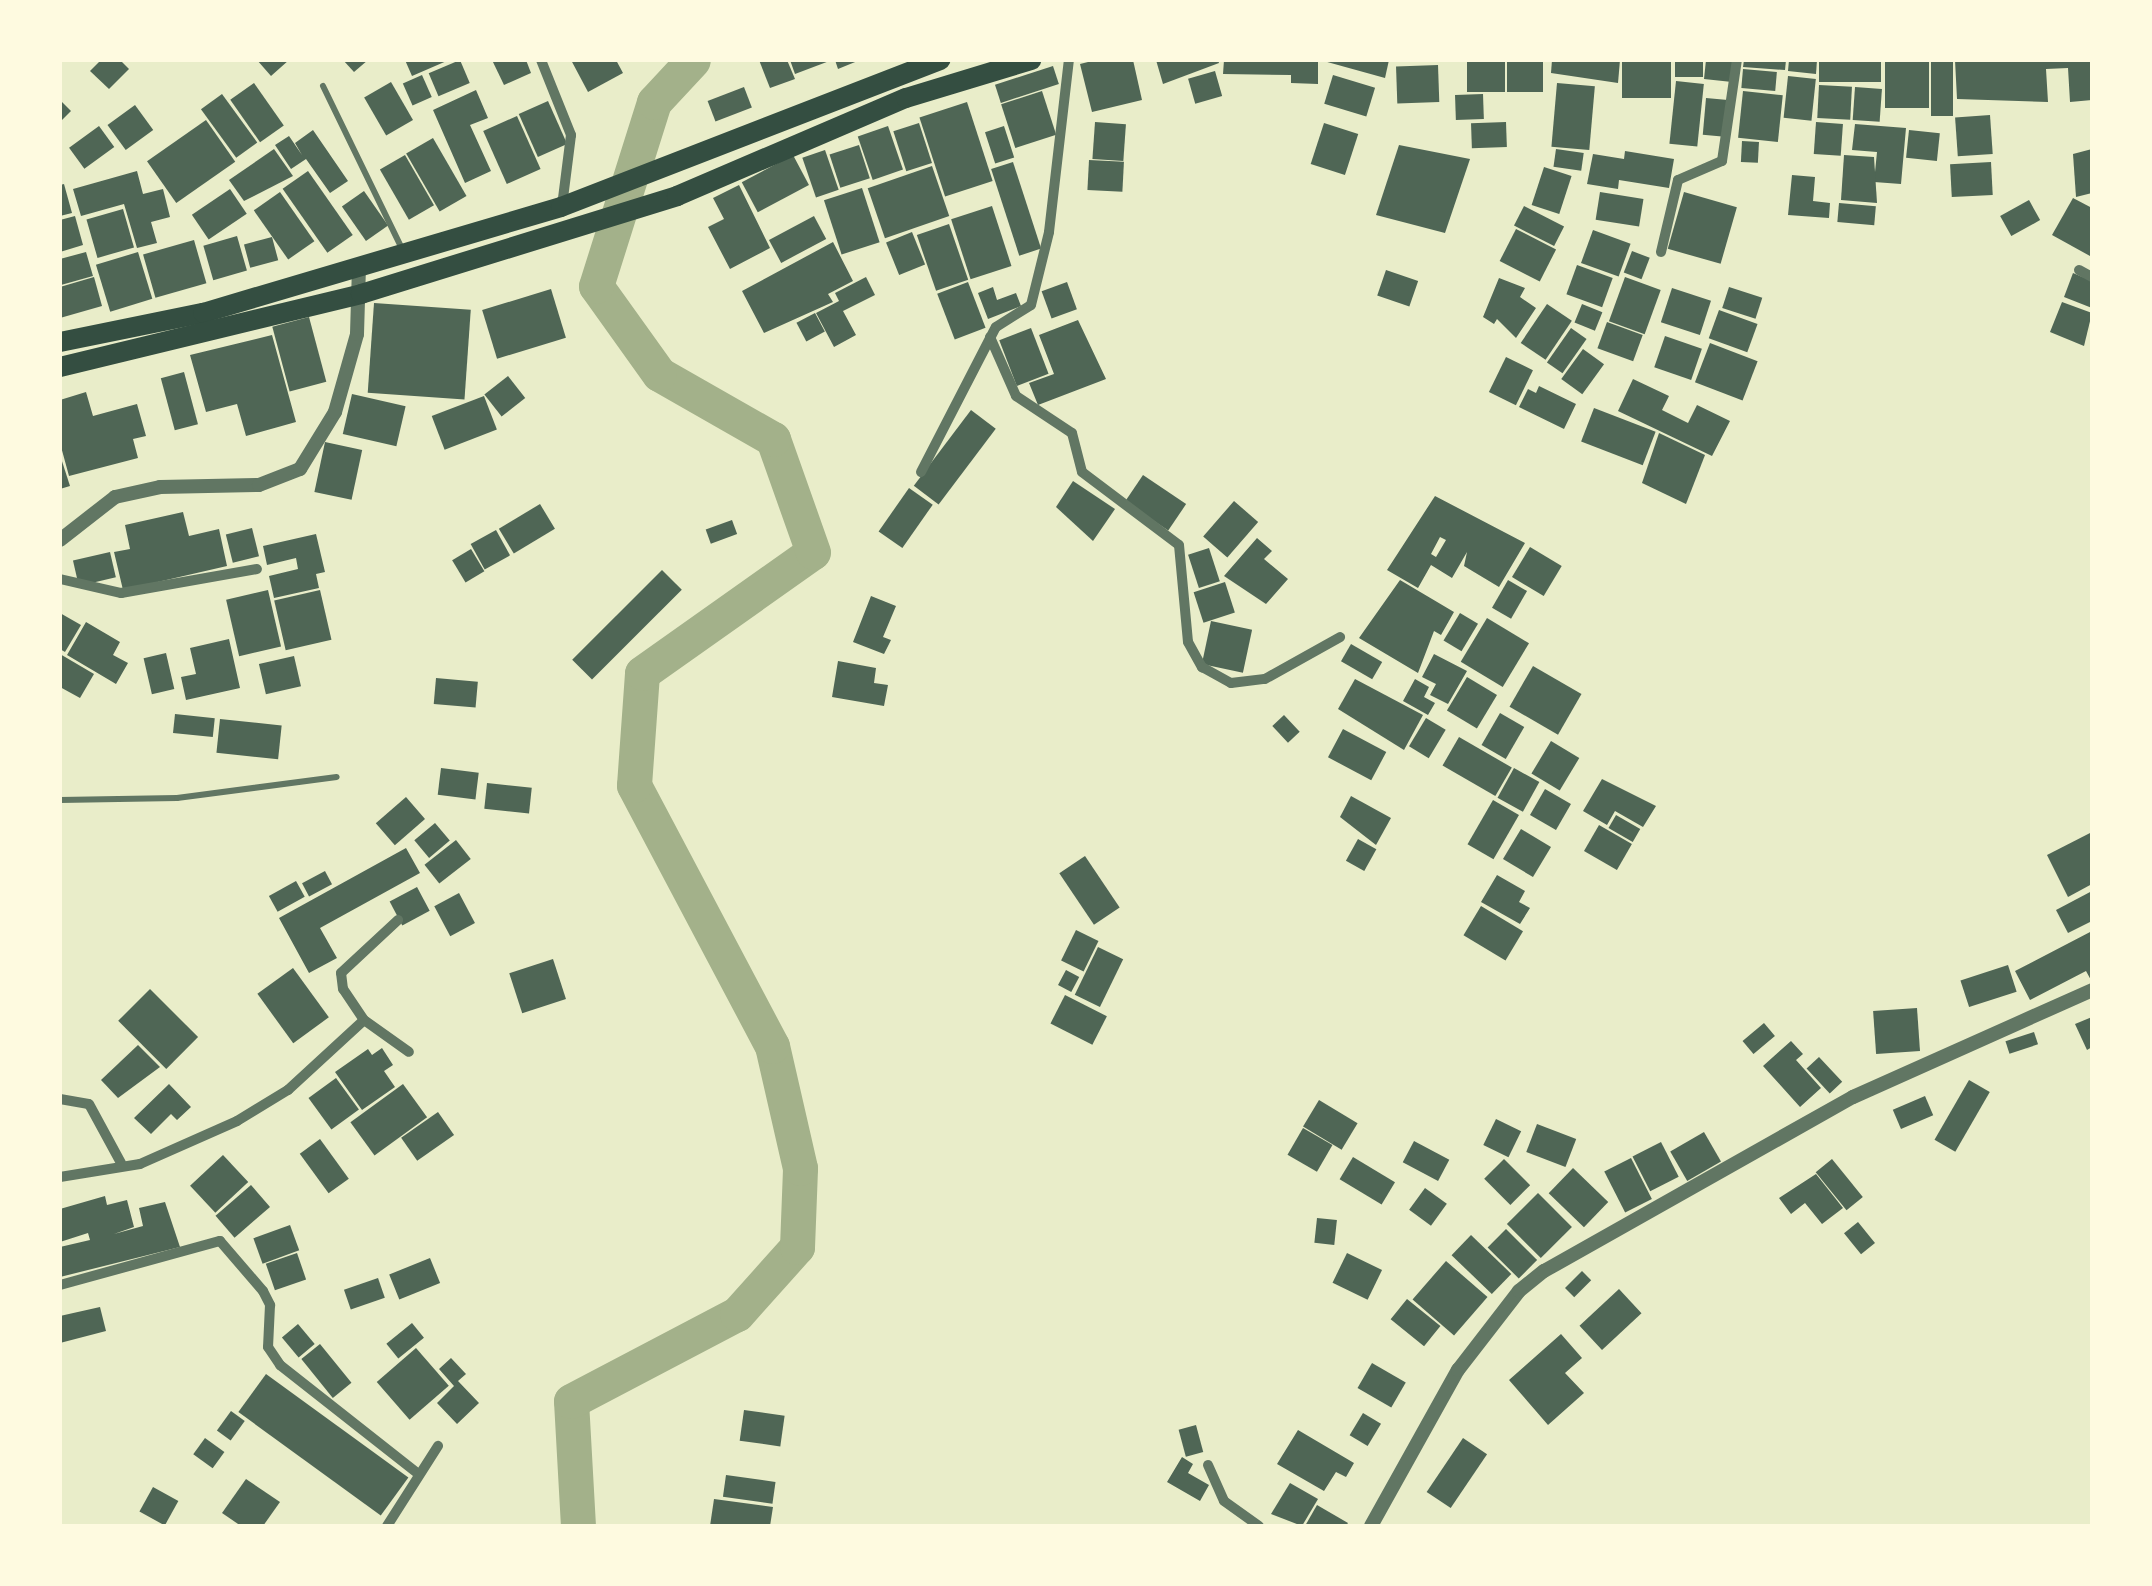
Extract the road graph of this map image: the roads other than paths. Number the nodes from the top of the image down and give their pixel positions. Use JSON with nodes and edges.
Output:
{"nodes":[{"id":1,"x":541,"y":60,"type":"edge"},
{"id":2,"x":940,"y":60,"type":"edge"},
{"id":3,"x":1032,"y":60,"type":"edge"},
{"id":4,"x":1069,"y":60,"type":"edge"},
{"id":5,"x":1737,"y":60,"type":"edge"},
{"id":6,"x":323,"y":86,"type":"dead end"},
{"id":7,"x":570,"y":204,"type":"junction"},
{"id":8,"x":1662,"y":252,"type":"dead end"},
{"id":9,"x":405,"y":255,"type":"junction"},
{"id":10,"x":359,"y":268,"type":"junction"},
{"id":11,"x":2079,"y":270,"type":"dead end"},
{"id":12,"x":2092,"y":277,"type":"edge"},
{"id":13,"x":361,"y":294,"type":"junction"},
{"id":14,"x":990,"y":337,"type":"junction"},
{"id":15,"x":60,"y":342,"type":"edge"},
{"id":16,"x":60,"y":367,"type":"edge"},
{"id":17,"x":920,"y":472,"type":"dead end"},
{"id":18,"x":60,"y":540,"type":"edge"},
{"id":19,"x":257,"y":569,"type":"dead end"},
{"id":20,"x":60,"y":579,"type":"edge"},
{"id":21,"x":1340,"y":637,"type":"dead end"},
{"id":22,"x":337,"y":777,"type":"dead end"},
{"id":23,"x":60,"y":800,"type":"edge"},
{"id":24,"x":398,"y":920,"type":"dead end"},
{"id":25,"x":2092,"y":990,"type":"edge"},
{"id":26,"x":364,"y":1020,"type":"junction"},
{"id":27,"x":409,"y":1052,"type":"dead end"},
{"id":28,"x":60,"y":1098,"type":"edge"},
{"id":29,"x":121,"y":1163,"type":"junction"},
{"id":30,"x":60,"y":1177,"type":"edge"},
{"id":31,"x":60,"y":1285,"type":"edge"},
{"id":32,"x":438,"y":1446,"type":"dead end"},
{"id":33,"x":1208,"y":1465,"type":"dead end"},
{"id":34,"x":418,"y":1473,"type":"junction"},
{"id":35,"x":387,"y":1526,"type":"edge"},
{"id":36,"x":1259,"y":1526,"type":"edge"},
{"id":37,"x":1371,"y":1526,"type":"edge"}],
"edges":[{"from":1,"to":7,"type":"street"},
{"from":2,"to":7,"type":"highway"},
{"from":3,"to":13,"type":"highway"},
{"from":4,"to":14,"type":"street"},
{"from":5,"to":8,"type":"street"},
{"from":6,"to":9,"type":"lane"},
{"from":7,"to":9,"type":"highway"},
{"from":9,"to":10,"type":"highway"},
{"from":10,"to":13,"type":"street"},
{"from":10,"to":15,"type":"highway"},
{"from":11,"to":12,"type":"street"},
{"from":13,"to":16,"type":"highway"},
{"from":13,"to":18,"type":"street"},
{"from":14,"to":17,"type":"street"},
{"from":14,"to":21,"type":"street"},
{"from":19,"to":20,"type":"street"},
{"from":22,"to":23,"type":"lane"},
{"from":24,"to":26,"type":"street"},
{"from":25,"to":37,"type":"street"},
{"from":26,"to":27,"type":"street"},
{"from":26,"to":29,"type":"street"},
{"from":28,"to":29,"type":"street"},
{"from":29,"to":30,"type":"street"},
{"from":31,"to":34,"type":"street"},
{"from":32,"to":34,"type":"street"},
{"from":33,"to":36,"type":"street"},
{"from":34,"to":35,"type":"street"}]}
